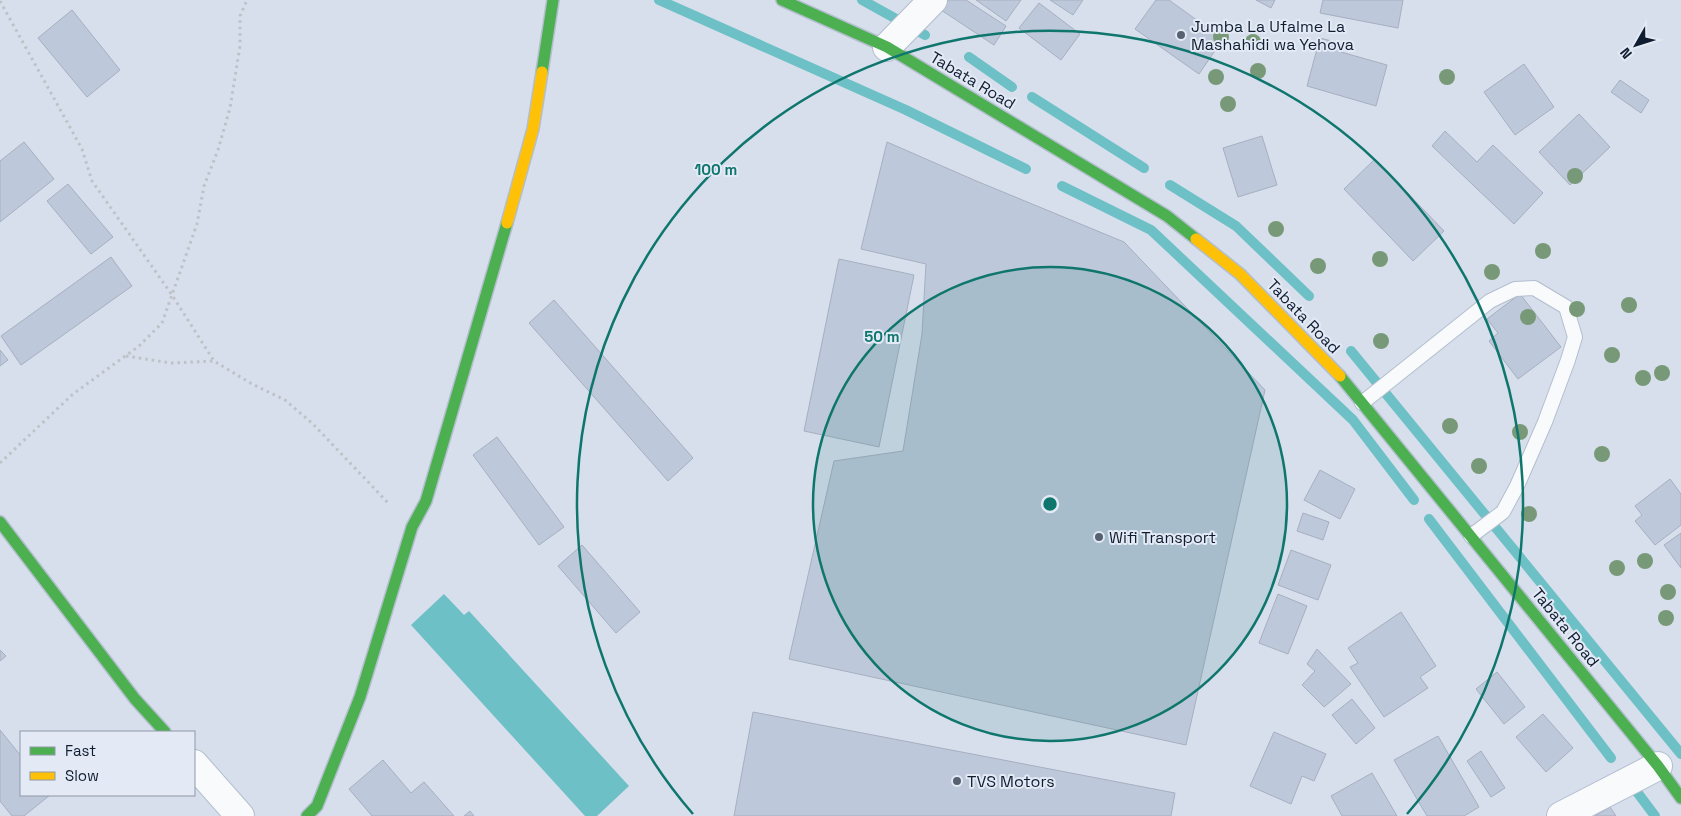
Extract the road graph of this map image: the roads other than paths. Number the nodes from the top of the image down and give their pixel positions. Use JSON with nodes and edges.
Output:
{"nodes":[{"id":1,"x":553,"y":0,"type":"edge"},
{"id":2,"x":782,"y":0,"type":"edge"},
{"id":3,"x":933,"y":0,"type":"edge"},
{"id":4,"x":887,"y":47,"type":"junction"},
{"id":5,"x":1362,"y":403,"type":"junction"},
{"id":6,"x":0,"y":522,"type":"edge"},
{"id":7,"x":1471,"y":536,"type":"junction"},
{"id":8,"x":164,"y":731,"type":"edge"},
{"id":9,"x":195,"y":765,"type":"edge"},
{"id":10,"x":1658,"y":766,"type":"junction"},
{"id":11,"x":1681,"y":798,"type":"edge"},
{"id":12,"x":240,"y":816,"type":"edge"},
{"id":13,"x":307,"y":816,"type":"edge"},
{"id":14,"x":1561,"y":816,"type":"edge"}],
"edges":[{"from":1,"to":13,"type":"main road"},
{"from":2,"to":4,"type":"main road","name":"Tabata Road"},
{"from":3,"to":4,"type":"street"},
{"from":4,"to":5,"type":"main road","name":"Tabata Road"},
{"from":5,"to":7,"type":"main road","name":"Tabata Road"},
{"from":5,"to":7,"type":"lane"},
{"from":6,"to":8,"type":"main road"},
{"from":7,"to":10,"type":"main road","name":"Tabata Road"},
{"from":9,"to":12,"type":"street"},
{"from":10,"to":11,"type":"main road","name":"Tabata Road"},
{"from":10,"to":14,"type":"street"}]}
